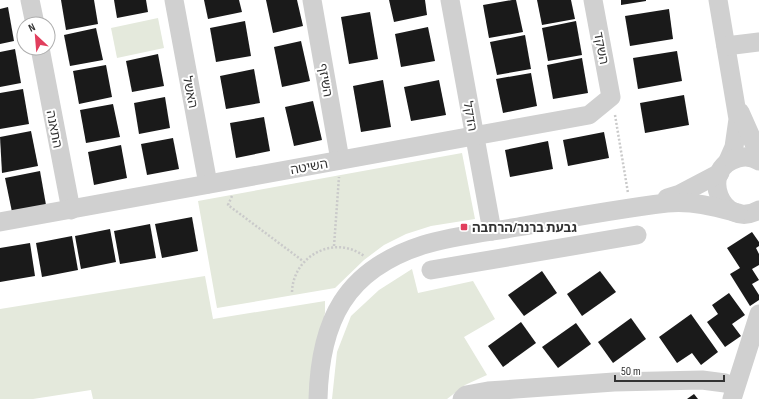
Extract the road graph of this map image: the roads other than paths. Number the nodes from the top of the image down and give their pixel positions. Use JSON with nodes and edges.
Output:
{"nodes":[{"id":1,"x":30,"y":0,"type":"edge"},
{"id":2,"x":174,"y":0,"type":"edge"},
{"id":3,"x":312,"y":0,"type":"edge"},
{"id":4,"x":450,"y":0,"type":"edge"},
{"id":5,"x":593,"y":0,"type":"edge"},
{"id":6,"x":718,"y":0,"type":"edge"},
{"id":7,"x":33,"y":16,"type":"edge"},
{"id":8,"x":759,"y":42,"type":"edge"},
{"id":9,"x":726,"y":46,"type":"junction"},
{"id":10,"x":42,"y":56,"type":"edge"},
{"id":11,"x":611,"y":97,"type":"joint"},
{"id":12,"x":736,"y":103,"type":"junction"},
{"id":13,"x":474,"y":136,"type":"junction"},
{"id":14,"x":759,"y":155,"type":"edge"},
{"id":15,"x":340,"y":160,"type":"junction"},
{"id":16,"x":759,"y":161,"type":"edge"},
{"id":17,"x":724,"y":168,"type":"junction"},
{"id":18,"x":208,"y":184,"type":"junction"},
{"id":19,"x":631,"y":208,"type":"junction"},
{"id":20,"x":71,"y":210,"type":"junction"},
{"id":21,"x":759,"y":210,"type":"edge"},
{"id":22,"x":738,"y":213,"type":"junction"},
{"id":23,"x":0,"y":222,"type":"edge"},
{"id":24,"x":540,"y":223,"type":"junction"},
{"id":25,"x":492,"y":231,"type":"junction"},
{"id":26,"x":637,"y":235,"type":"dead end"},
{"id":27,"x":544,"y":251,"type":"junction"},
{"id":28,"x":431,"y":270,"type":"dead end"},
{"id":29,"x":759,"y":314,"type":"edge"},
{"id":30,"x":733,"y":393,"type":"edge"},
{"id":31,"x":318,"y":399,"type":"edge"},
{"id":32,"x":462,"y":399,"type":"edge"}],
"edges":[{"from":1,"to":7,"type":"street"},
{"from":2,"to":18,"type":"street","name":"האשל"},
{"from":3,"to":15,"type":"street","name":"השיזף"},
{"from":4,"to":13,"type":"street","name":"הדקל"},
{"from":5,"to":11,"type":"street","name":"השקד"},
{"from":6,"to":9,"type":"street"},
{"from":8,"to":9,"type":"street"},
{"from":9,"to":12,"type":"street"},
{"from":10,"to":20,"type":"street","name":"התאנה"},
{"from":11,"to":13,"type":"street","name":"השיטה"},
{"from":12,"to":14,"type":"street"},
{"from":12,"to":17,"type":"street"},
{"from":13,"to":15,"type":"street","name":"השיטה"},
{"from":13,"to":25,"type":"street","name":"הדקל"},
{"from":15,"to":18,"type":"street","name":"השיטה"},
{"from":16,"to":17,"type":"street"},
{"from":17,"to":19,"type":"street"},
{"from":17,"to":22,"type":"street"},
{"from":18,"to":20,"type":"street","name":"השיטה"},
{"from":19,"to":22,"type":"street"},
{"from":19,"to":24,"type":"street"},
{"from":20,"to":23,"type":"street","name":"השיטה"},
{"from":21,"to":22,"type":"street"},
{"from":24,"to":25,"type":"street"},
{"from":24,"to":27,"type":"street"},
{"from":25,"to":31,"type":"street"},
{"from":26,"to":27,"type":"street"},
{"from":27,"to":28,"type":"street"},
{"from":29,"to":30,"type":"street"},
{"from":30,"to":32,"type":"street"}]}
